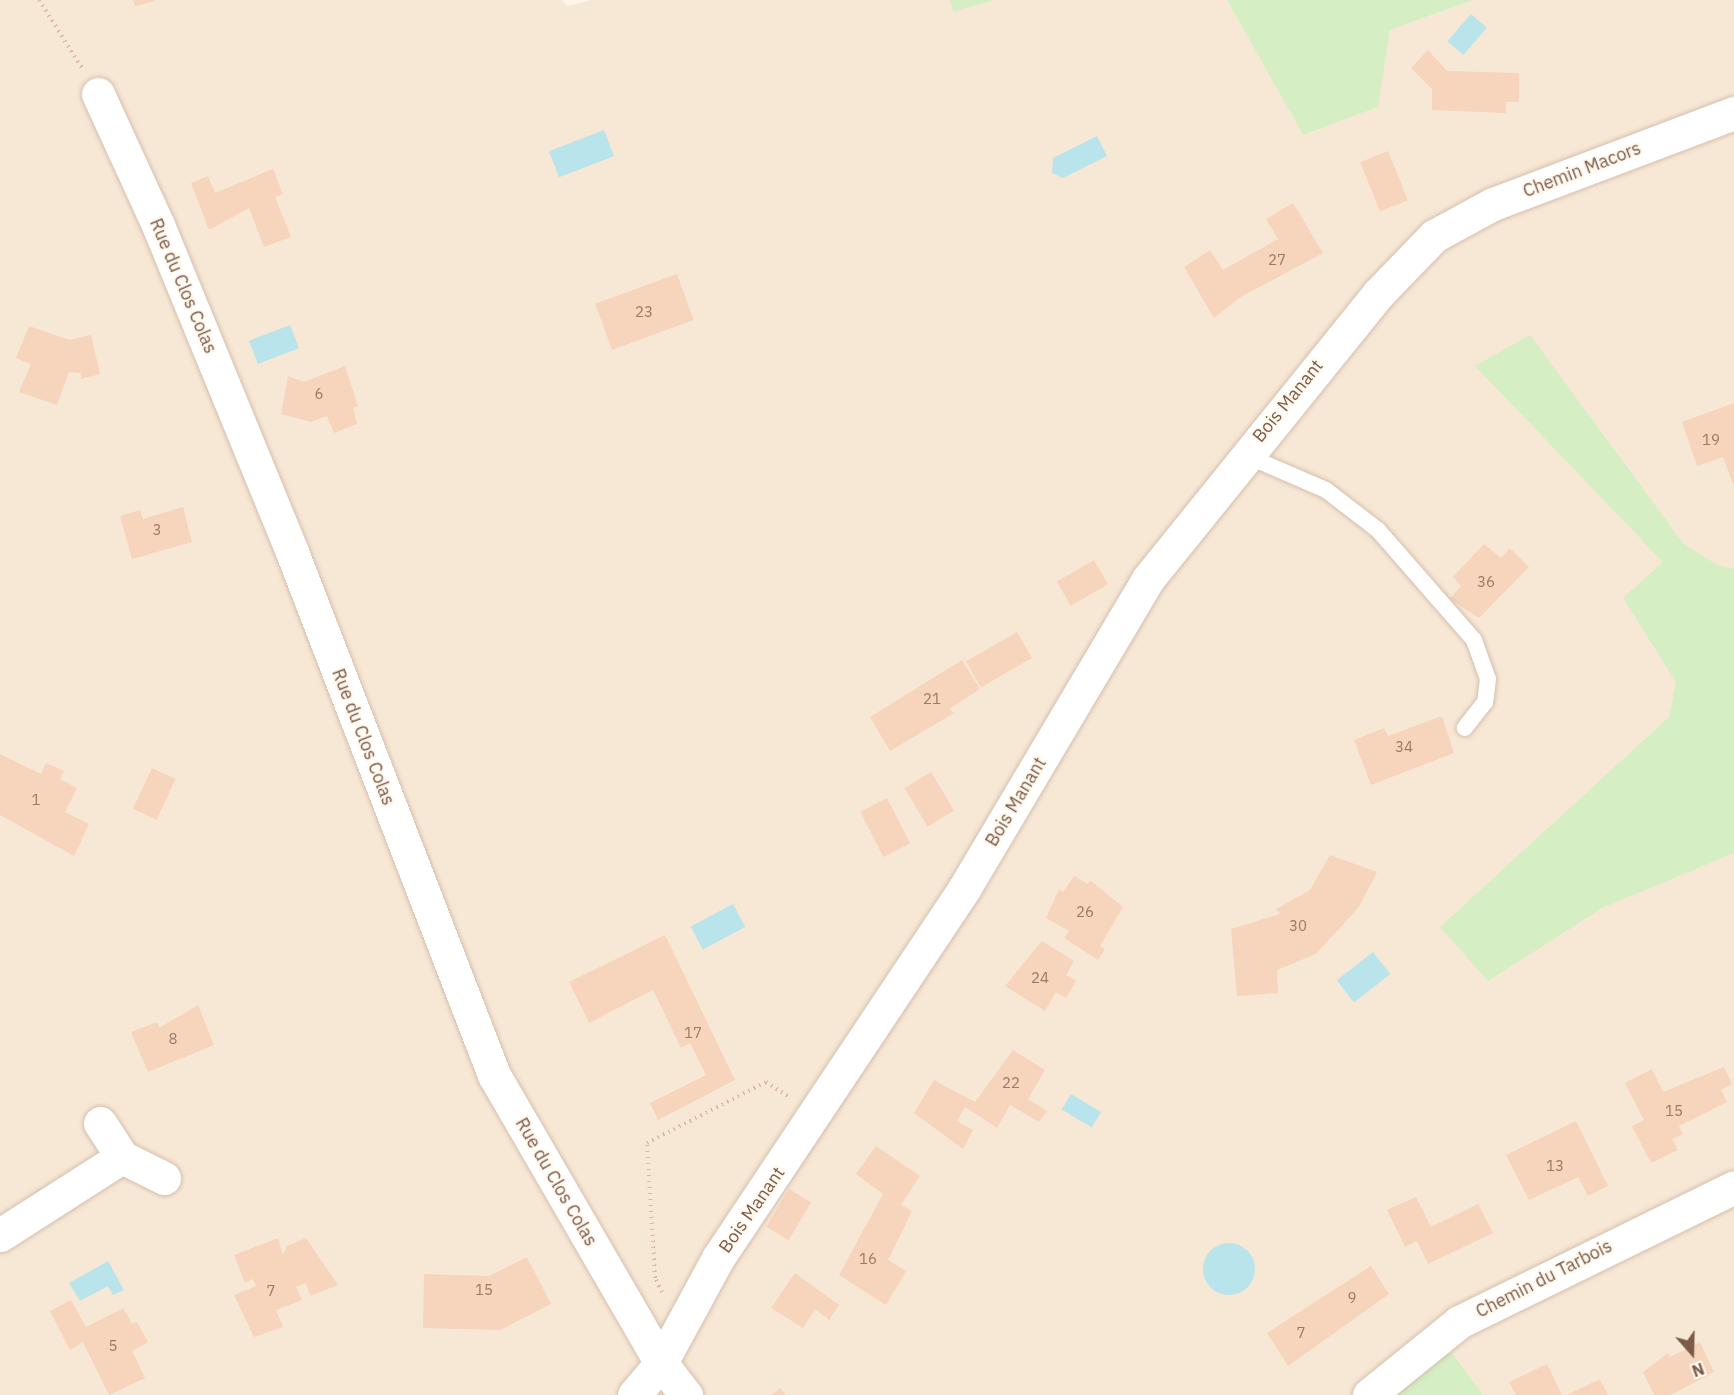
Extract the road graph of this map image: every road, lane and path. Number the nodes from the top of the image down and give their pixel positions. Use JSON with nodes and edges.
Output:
{"nodes":[{"id":1,"x":39,"y":0,"type":"edge"},
{"id":2,"x":98,"y":94,"type":"joint"},
{"id":3,"x":1734,"y":113,"type":"edge"},
{"id":4,"x":1434,"y":236,"type":"joint"},
{"id":5,"x":1245,"y":455,"type":"junction"},
{"id":6,"x":1465,"y":728,"type":"dead end"},
{"id":7,"x":817,"y":1115,"type":"junction"},
{"id":8,"x":100,"y":1123,"type":"dead end"},
{"id":9,"x":122,"y":1157,"type":"junction"},
{"id":10,"x":164,"y":1178,"type":"dead end"},
{"id":11,"x":1734,"y":1187,"type":"edge"},
{"id":12,"x":0,"y":1235,"type":"edge"},
{"id":13,"x":680,"y":1328,"type":"junction"},
{"id":14,"x":661,"y":1363,"type":"junction"},
{"id":15,"x":634,"y":1395,"type":"edge"},
{"id":16,"x":686,"y":1395,"type":"edge"},
{"id":17,"x":1369,"y":1395,"type":"edge"}],
"edges":[{"from":1,"to":2,"type":"path"},
{"from":2,"to":14,"type":"street","name":"Rue du Clos Colas"},
{"from":3,"to":4,"type":"street","name":"Chemin Macors"},
{"from":4,"to":5,"type":"street","name":"Bois Manant"},
{"from":5,"to":6,"type":"lane"},
{"from":5,"to":7,"type":"street","name":"Bois Manant"},
{"from":7,"to":13,"type":"street","name":"Bois Manant"},
{"from":7,"to":13,"type":"path"},
{"from":8,"to":9,"type":"street"},
{"from":9,"to":10,"type":"street"},
{"from":9,"to":12,"type":"street"},
{"from":11,"to":17,"type":"street","name":"Chemin du Tarbois"},
{"from":13,"to":14,"type":"street","name":"Bois Manant"},
{"from":14,"to":15,"type":"street","name":"Bois Manant"},
{"from":14,"to":16,"type":"street","name":"Rue du Clos Colas"}]}
